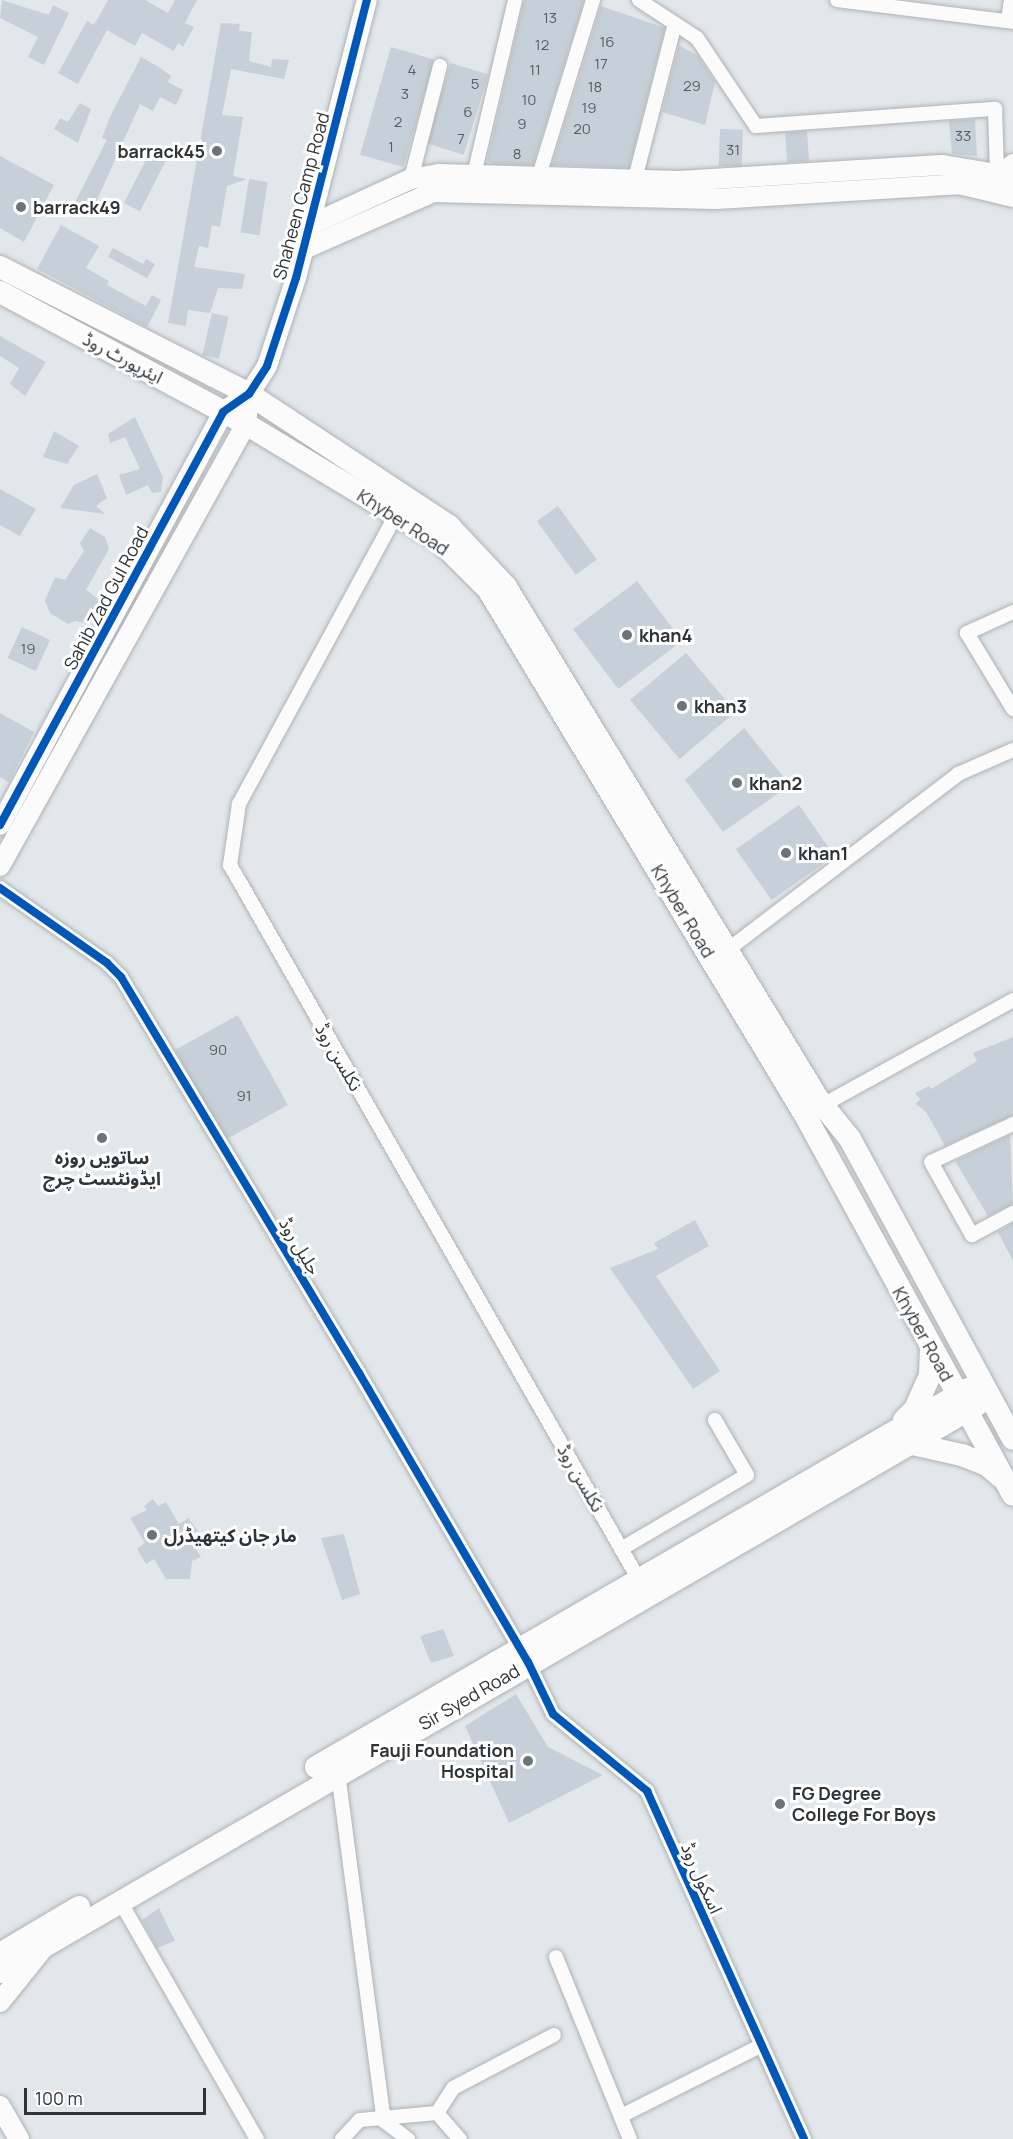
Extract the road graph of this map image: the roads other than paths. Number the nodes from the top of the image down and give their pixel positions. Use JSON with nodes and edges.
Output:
{"nodes":[{"id":1,"x":368,"y":0,"type":"edge"},
{"id":2,"x":515,"y":0,"type":"edge"},
{"id":3,"x":592,"y":0,"type":"edge"},
{"id":4,"x":639,"y":0,"type":"edge"},
{"id":5,"x":837,"y":0,"type":"edge"},
{"id":6,"x":1011,"y":0,"type":"edge"},
{"id":7,"x":1011,"y":22,"type":"edge"},
{"id":8,"x":675,"y":24,"type":"junction"},
{"id":9,"x":440,"y":66,"type":"dead end"},
{"id":10,"x":1008,"y":170,"type":"edge"},
{"id":11,"x":474,"y":175,"type":"junction"},
{"id":12,"x":411,"y":179,"type":"junction"},
{"id":13,"x":538,"y":180,"type":"junction"},
{"id":14,"x":633,"y":190,"type":"junction"},
{"id":15,"x":1013,"y":197,"type":"edge"},
{"id":16,"x":310,"y":225,"type":"junction"},
{"id":17,"x":304,"y":249,"type":"junction"},
{"id":18,"x":0,"y":267,"type":"edge"},
{"id":19,"x":0,"y":292,"type":"edge"},
{"id":20,"x":249,"y":394,"type":"junction"},
{"id":21,"x":223,"y":412,"type":"junction"},
{"id":22,"x":246,"y":424,"type":"junction"},
{"id":23,"x":391,"y":524,"type":"dead end"},
{"id":24,"x":1013,"y":612,"type":"edge"},
{"id":25,"x":1013,"y":709,"type":"edge"},
{"id":26,"x":1013,"y":750,"type":"edge"},
{"id":27,"x":0,"y":825,"type":"edge"},
{"id":28,"x":0,"y":866,"type":"edge"},
{"id":29,"x":0,"y":888,"type":"edge"},
{"id":30,"x":730,"y":948,"type":"junction"},
{"id":31,"x":1013,"y":1000,"type":"edge"},
{"id":32,"x":823,"y":1106,"type":"junction"},
{"id":33,"x":1013,"y":1124,"type":"edge"},
{"id":34,"x":1013,"y":1213,"type":"edge"},
{"id":35,"x":931,"y":1350,"type":"junction"},
{"id":36,"x":989,"y":1389,"type":"junction"},
{"id":37,"x":961,"y":1403,"type":"junction"},
{"id":38,"x":715,"y":1420,"type":"dead end"},
{"id":39,"x":901,"y":1436,"type":"junction"},
{"id":40,"x":1013,"y":1439,"type":"edge"},
{"id":41,"x":1011,"y":1489,"type":"edge"},
{"id":42,"x":621,"y":1549,"type":"junction"},
{"id":43,"x":638,"y":1578,"type":"junction"},
{"id":44,"x":524,"y":1654,"type":"junction"},
{"id":45,"x":338,"y":1773,"type":"junction"},
{"id":46,"x":120,"y":1901,"type":"junction"},
{"id":47,"x":47,"y":1944,"type":"junction"},
{"id":48,"x":3,"y":1951,"type":"edge"},
{"id":49,"x":556,"y":1957,"type":"dead end"},
{"id":50,"x":0,"y":1972,"type":"edge"},
{"id":51,"x":0,"y":2002,"type":"edge"},
{"id":52,"x":554,"y":2035,"type":"dead end"},
{"id":53,"x":760,"y":2046,"type":"junction"},
{"id":54,"x":0,"y":2106,"type":"edge"},
{"id":55,"x":437,"y":2113,"type":"junction"},
{"id":56,"x":623,"y":2115,"type":"junction"},
{"id":57,"x":384,"y":2121,"type":"junction"},
{"id":58,"x":18,"y":2139,"type":"edge"},
{"id":59,"x":257,"y":2139,"type":"edge"},
{"id":60,"x":342,"y":2139,"type":"edge"},
{"id":61,"x":408,"y":2139,"type":"edge"},
{"id":62,"x":460,"y":2139,"type":"edge"},
{"id":63,"x":630,"y":2139,"type":"edge"},
{"id":64,"x":804,"y":2139,"type":"edge"}],
"edges":[{"from":1,"to":16,"type":"street","name":"Shaheen Camp Road"},
{"from":2,"to":11,"type":"street"},
{"from":3,"to":13,"type":"street"},
{"from":4,"to":8,"type":"street"},
{"from":5,"to":7,"type":"street"},
{"from":6,"to":7,"type":"street"},
{"from":8,"to":10,"type":"street"},
{"from":8,"to":14,"type":"street"},
{"from":9,"to":12,"type":"street"},
{"from":10,"to":14,"type":"street"},
{"from":11,"to":12,"type":"street"},
{"from":11,"to":13,"type":"street"},
{"from":12,"to":16,"type":"street"},
{"from":13,"to":14,"type":"street"},
{"from":14,"to":15,"type":"street"},
{"from":14,"to":17,"type":"street"},
{"from":16,"to":17,"type":"street","name":"Shaheen Camp Road"},
{"from":17,"to":20,"type":"street","name":"Shaheen Camp Road"},
{"from":18,"to":20,"type":"main road","name":"Khyber Road"},
{"from":19,"to":21,"type":"main road","name":"ایئرپورٹ روڈ"},
{"from":20,"to":21,"type":"street","name":"Sahib Zad Gul Road"},
{"from":20,"to":22,"type":"street","name":"Sahib Zad Gul Road"},
{"from":20,"to":30,"type":"main road","name":"Khyber Road"},
{"from":21,"to":22,"type":"main road","name":"ایئرپورٹ روڈ"},
{"from":21,"to":27,"type":"street","name":"Sahib Zad Gul Road"},
{"from":22,"to":28,"type":"street","name":"Sahib Zad Gul Road"},
{"from":22,"to":35,"type":"main road","name":"Khyber Road"},
{"from":23,"to":42,"type":"street","name":"نکلسن روڈ"},
{"from":24,"to":25,"type":"street"},
{"from":26,"to":30,"type":"street"},
{"from":29,"to":44,"type":"street","name":"جلیل روڈ"},
{"from":30,"to":32,"type":"main road","name":"Khyber Road"},
{"from":31,"to":32,"type":"street"},
{"from":32,"to":36,"type":"main road","name":"Khyber Road"},
{"from":33,"to":34,"type":"street"},
{"from":35,"to":37,"type":"main road","name":"Khyber Road"},
{"from":35,"to":39,"type":"main road"},
{"from":36,"to":37,"type":"main road"},
{"from":36,"to":40,"type":"main road","name":"Khyber Road"},
{"from":37,"to":39,"type":"main road"},
{"from":37,"to":41,"type":"main road","name":"Khyber Road"},
{"from":38,"to":42,"type":"street"},
{"from":39,"to":41,"type":"main road"},
{"from":39,"to":43,"type":"main road","name":"Sir Syed Road"},
{"from":39,"to":44,"type":"main road","name":"Sir Syed Road"},
{"from":42,"to":43,"type":"street","name":"نکلسن روڈ"},
{"from":43,"to":44,"type":"main road","name":"Sir Syed Road"},
{"from":44,"to":45,"type":"main road","name":"Sir Syed Road"},
{"from":44,"to":48,"type":"main road","name":"Sir Syed Road"},
{"from":44,"to":53,"type":"street","name":"اسکول روڈ"},
{"from":45,"to":46,"type":"main road","name":"Sir Syed Road"},
{"from":45,"to":57,"type":"street"},
{"from":46,"to":47,"type":"main road","name":"Sir Syed Road"},
{"from":46,"to":59,"type":"street"},
{"from":47,"to":50,"type":"main road","name":"Sir Syed Road"},
{"from":47,"to":51,"type":"street"},
{"from":49,"to":56,"type":"street"},
{"from":52,"to":55,"type":"street"},
{"from":53,"to":56,"type":"street"},
{"from":53,"to":64,"type":"street","name":"اسکول روڈ"},
{"from":54,"to":58,"type":"street"},
{"from":55,"to":57,"type":"street"},
{"from":55,"to":62,"type":"street"},
{"from":56,"to":63,"type":"street"},
{"from":57,"to":60,"type":"street"},
{"from":57,"to":61,"type":"street"}]}
